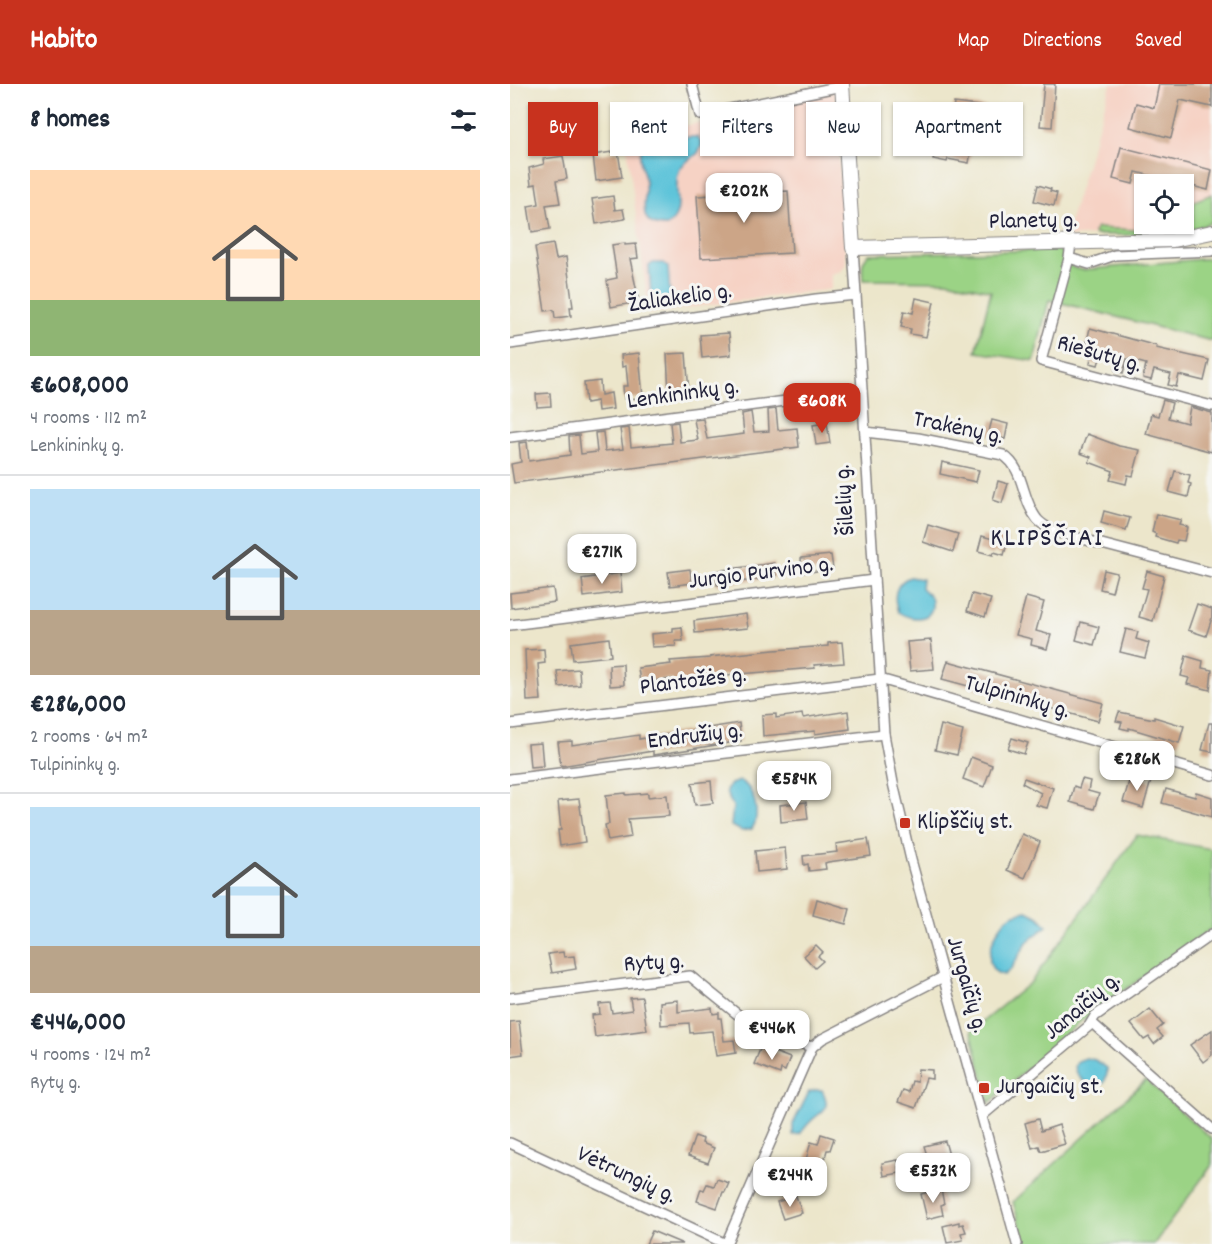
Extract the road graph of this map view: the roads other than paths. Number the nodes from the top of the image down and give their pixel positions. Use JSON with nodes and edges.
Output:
{"nodes":[{"id":1,"x":692,"y":84,"type":"edge"},
{"id":2,"x":842,"y":85,"type":"edge"},
{"id":3,"x":1212,"y":232,"type":"edge"},
{"id":4,"x":1071,"y":244,"type":"junction"},
{"id":5,"x":853,"y":248,"type":"junction"},
{"id":6,"x":1212,"y":251,"type":"edge"},
{"id":7,"x":1069,"y":258,"type":"junction"},
{"id":8,"x":856,"y":295,"type":"junction"},
{"id":9,"x":510,"y":344,"type":"edge"},
{"id":10,"x":862,"y":390,"type":"junction"},
{"id":11,"x":1212,"y":406,"type":"edge"},
{"id":12,"x":865,"y":432,"type":"junction"},
{"id":13,"x":510,"y":437,"type":"edge"},
{"id":14,"x":1212,"y":573,"type":"edge"},
{"id":15,"x":874,"y":580,"type":"junction"},
{"id":16,"x":510,"y":625,"type":"edge"},
{"id":17,"x":880,"y":679,"type":"junction"},
{"id":18,"x":510,"y":724,"type":"edge"},
{"id":19,"x":884,"y":734,"type":"junction"},
{"id":20,"x":1212,"y":775,"type":"edge"},
{"id":21,"x":510,"y":779,"type":"edge"},
{"id":22,"x":1212,"y":934,"type":"edge"},
{"id":23,"x":943,"y":977,"type":"junction"},
{"id":24,"x":510,"y":998,"type":"edge"},
{"id":25,"x":1092,"y":1023,"type":"junction"},
{"id":26,"x":812,"y":1047,"type":"junction"},
{"id":27,"x":983,"y":1115,"type":"junction"},
{"id":28,"x":1212,"y":1129,"type":"edge"},
{"id":29,"x":510,"y":1143,"type":"edge"},
{"id":30,"x":726,"y":1244,"type":"edge"},
{"id":31,"x":1017,"y":1244,"type":"edge"}],
"edges":[{"from":1,"to":2,"type":"street"},
{"from":2,"to":5,"type":"main road","name":"Šilelių g."},
{"from":3,"to":4,"type":"main road","name":"Planetų g."},
{"from":4,"to":5,"type":"main road","name":"Planetų g."},
{"from":4,"to":7,"type":"street"},
{"from":5,"to":8,"type":"street","name":"Šilelių g."},
{"from":6,"to":7,"type":"street"},
{"from":7,"to":11,"type":"street","name":"Riešutų g."},
{"from":8,"to":9,"type":"street","name":"Žaliakelio g."},
{"from":8,"to":10,"type":"street","name":"Šilelių g."},
{"from":10,"to":12,"type":"street","name":"Šilelių g."},
{"from":10,"to":13,"type":"street","name":"Lenkininkų g."},
{"from":12,"to":14,"type":"street","name":"Trakėnų g."},
{"from":12,"to":15,"type":"street","name":"Šilelių g."},
{"from":15,"to":16,"type":"street","name":"Jurgio Purvino g."},
{"from":15,"to":17,"type":"street","name":"Šilelių g."},
{"from":17,"to":18,"type":"street","name":"Plantožės g."},
{"from":17,"to":19,"type":"street","name":"Šilelių g."},
{"from":17,"to":20,"type":"street","name":"Tulpininkų g."},
{"from":19,"to":21,"type":"street","name":"Endružių g."},
{"from":19,"to":23,"type":"street","name":"Jurgaičių g."},
{"from":22,"to":25,"type":"street","name":"Janaičių g."},
{"from":23,"to":26,"type":"street"},
{"from":23,"to":27,"type":"street","name":"Jurgaičių g."},
{"from":24,"to":26,"type":"street","name":"Rytų g."},
{"from":25,"to":27,"type":"street","name":"Janaičių g."},
{"from":25,"to":28,"type":"street"},
{"from":26,"to":30,"type":"street"},
{"from":27,"to":31,"type":"street","name":"Jurgaičių g."},
{"from":29,"to":30,"type":"street","name":"Vėtrungių g."}]}
